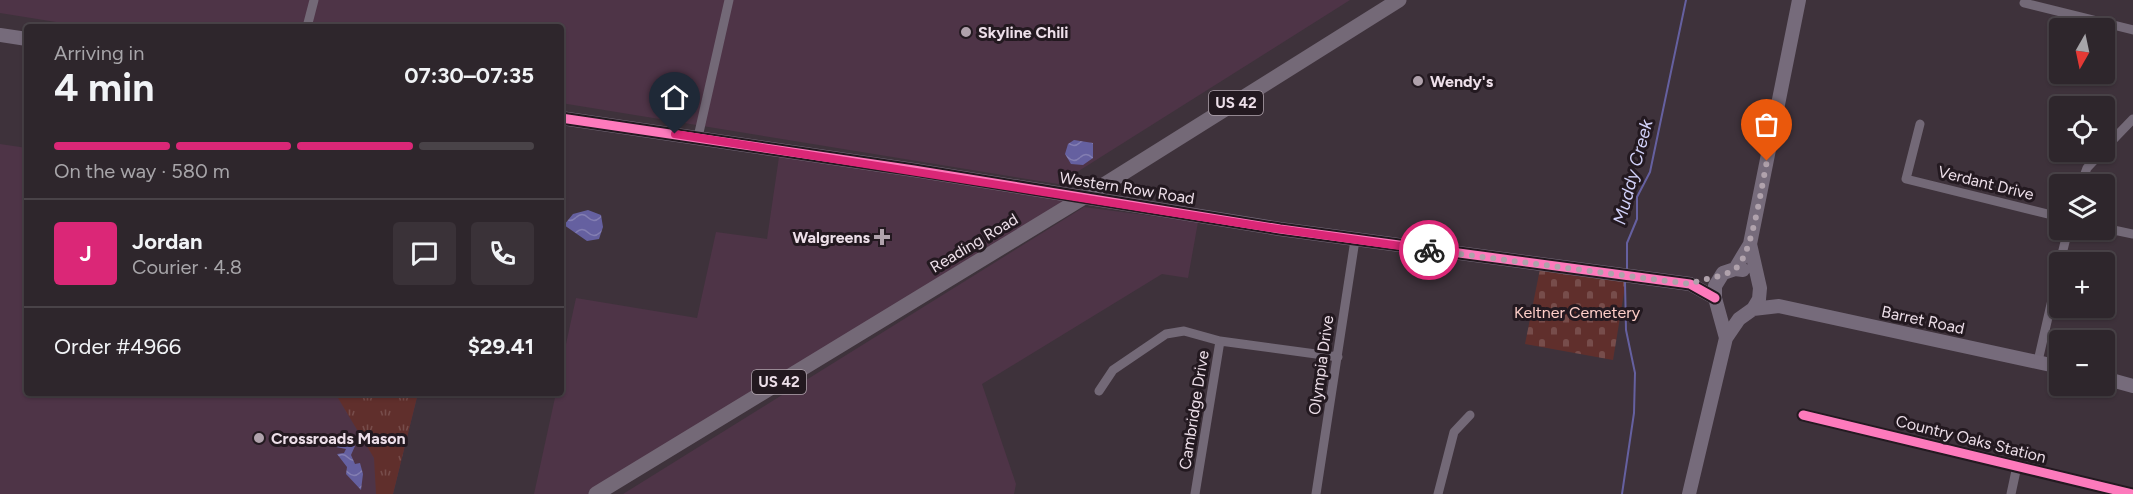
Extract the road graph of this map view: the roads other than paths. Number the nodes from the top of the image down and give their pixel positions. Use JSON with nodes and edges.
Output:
{"nodes":[{"id":1,"x":314,"y":0,"type":"edge"},
{"id":2,"x":729,"y":0,"type":"edge"},
{"id":3,"x":1399,"y":0,"type":"edge"},
{"id":4,"x":1799,"y":0,"type":"edge"},
{"id":5,"x":2024,"y":3,"type":"dead end"},
{"id":6,"x":309,"y":24,"type":"edge"},
{"id":7,"x":2133,"y":30,"type":"edge"},
{"id":8,"x":0,"y":35,"type":"edge"},
{"id":9,"x":24,"y":39,"type":"edge"},
{"id":10,"x":564,"y":118,"type":"edge"},
{"id":11,"x":2133,"y":119,"type":"edge"},
{"id":12,"x":1920,"y":124,"type":"dead end"},
{"id":13,"x":698,"y":137,"type":"junction"},
{"id":14,"x":2115,"y":138,"type":"edge"},
{"id":15,"x":1081,"y":198,"type":"junction"},
{"id":16,"x":2049,"y":214,"type":"edge"},
{"id":17,"x":2115,"y":230,"type":"edge"},
{"id":18,"x":2133,"y":234,"type":"edge"},
{"id":19,"x":1355,"y":240,"type":"junction"},
{"id":20,"x":1750,"y":244,"type":"junction"},
{"id":21,"x":1735,"y":269,"type":"junction"},
{"id":22,"x":1719,"y":277,"type":"junction"},
{"id":23,"x":1758,"y":282,"type":"junction"},
{"id":24,"x":1690,"y":284,"type":"junction"},
{"id":25,"x":1717,"y":302,"type":"junction"},
{"id":26,"x":1779,"y":306,"type":"junction"},
{"id":27,"x":1749,"y":311,"type":"junction"},
{"id":28,"x":2049,"y":312,"type":"edge"},
{"id":29,"x":1725,"y":338,"type":"junction"},
{"id":30,"x":1220,"y":341,"type":"junction"},
{"id":31,"x":1338,"y":357,"type":"junction"},
{"id":32,"x":2038,"y":361,"type":"junction"},
{"id":33,"x":2049,"y":364,"type":"edge"},
{"id":34,"x":2115,"y":381,"type":"edge"},
{"id":35,"x":2133,"y":386,"type":"edge"},
{"id":36,"x":1099,"y":391,"type":"dead end"},
{"id":37,"x":1470,"y":415,"type":"dead end"},
{"id":38,"x":1803,"y":415,"type":"dead end"},
{"id":39,"x":2017,"y":466,"type":"junction"},
{"id":40,"x":596,"y":494,"type":"edge"},
{"id":41,"x":1195,"y":494,"type":"edge"},
{"id":42,"x":1316,"y":494,"type":"edge"},
{"id":43,"x":1437,"y":494,"type":"edge"},
{"id":44,"x":1689,"y":494,"type":"edge"},
{"id":45,"x":2011,"y":494,"type":"edge"},
{"id":46,"x":2132,"y":494,"type":"edge"}],
"edges":[{"from":1,"to":6,"type":"street"},
{"from":2,"to":13,"type":"street"},
{"from":3,"to":15,"type":"main road","name":"Reading Road","number":"US 42"},
{"from":4,"to":20,"type":"street"},
{"from":5,"to":7,"type":"street"},
{"from":8,"to":9,"type":"street"},
{"from":10,"to":13,"type":"street","name":"Western Row Road"},
{"from":11,"to":14,"type":"street"},
{"from":12,"to":16,"type":"street","name":"Verdant Drive"},
{"from":13,"to":15,"type":"street","name":"Western Row Road"},
{"from":15,"to":19,"type":"street","name":"Western Row Road"},
{"from":15,"to":40,"type":"main road","name":"Reading Road","number":"US 42"},
{"from":17,"to":18,"type":"street"},
{"from":19,"to":24,"type":"street","name":"Western Row Road"},
{"from":19,"to":31,"type":"street","name":"Olympia Drive"},
{"from":20,"to":21,"type":"street"},
{"from":20,"to":23,"type":"street"},
{"from":21,"to":22,"type":"street"},
{"from":21,"to":23,"type":"street"},
{"from":22,"to":24,"type":"street","name":"Western Row Road"},
{"from":22,"to":25,"type":"street"},
{"from":23,"to":26,"type":"street"},
{"from":23,"to":27,"type":"street"},
{"from":24,"to":25,"type":"street","name":"Western Row Road"},
{"from":25,"to":27,"type":"street"},
{"from":25,"to":29,"type":"street"},
{"from":26,"to":27,"type":"street","name":"Barret Road"},
{"from":26,"to":32,"type":"street","name":"Barret Road"},
{"from":27,"to":29,"type":"street"},
{"from":28,"to":32,"type":"street"},
{"from":29,"to":44,"type":"street"},
{"from":30,"to":31,"type":"street","name":"Cambridge Drive"},
{"from":30,"to":36,"type":"street"},
{"from":30,"to":41,"type":"street","name":"Cambridge Drive"},
{"from":31,"to":42,"type":"street","name":"Olympia Drive"},
{"from":32,"to":33,"type":"street","name":"Barret Road"},
{"from":34,"to":35,"type":"street"},
{"from":37,"to":43,"type":"street"},
{"from":38,"to":39,"type":"street","name":"Country Oaks Station"},
{"from":39,"to":45,"type":"street"},
{"from":39,"to":46,"type":"street","name":"Country Oaks Station"}]}
